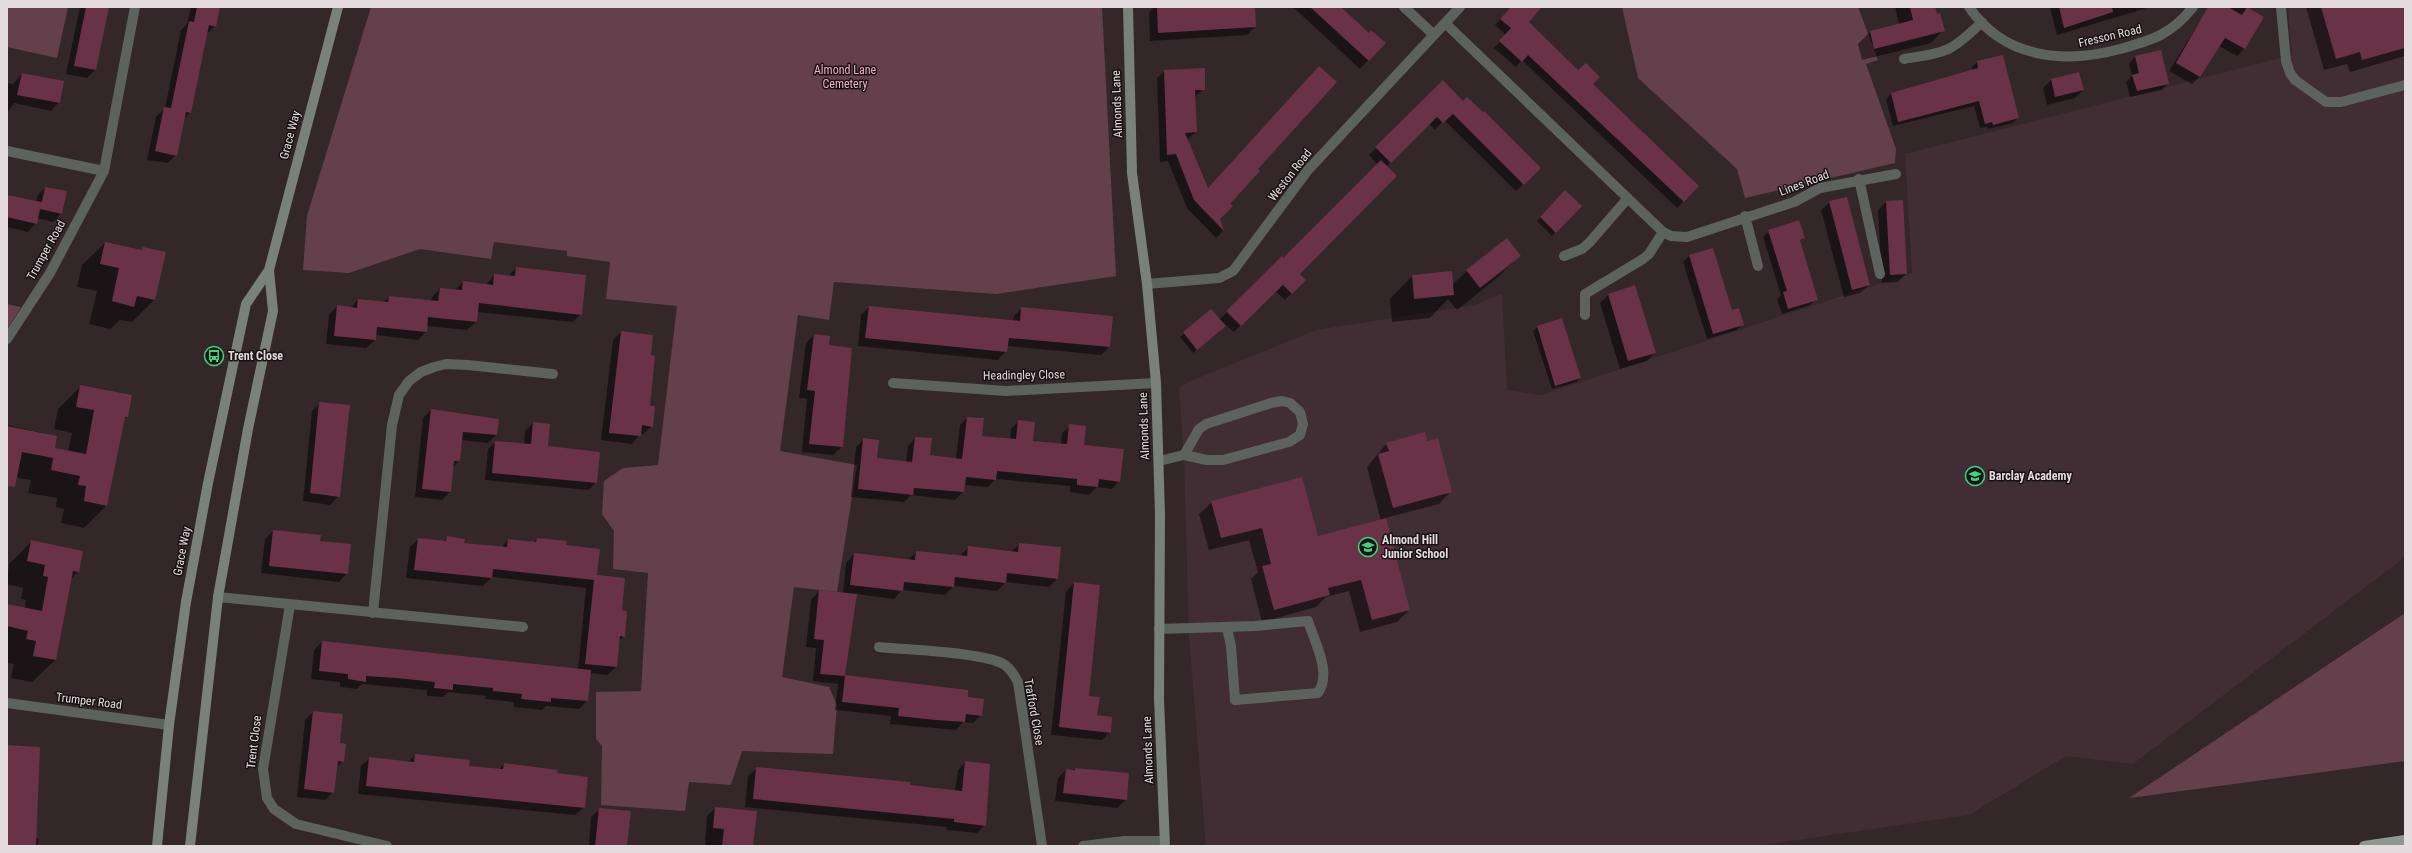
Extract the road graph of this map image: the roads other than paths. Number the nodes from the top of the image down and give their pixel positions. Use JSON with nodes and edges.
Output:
{"nodes":[{"id":1,"x":136,"y":7,"type":"edge"},
{"id":2,"x":338,"y":7,"type":"edge"},
{"id":3,"x":1128,"y":7,"type":"edge"},
{"id":4,"x":1404,"y":7,"type":"edge"},
{"id":5,"x":1460,"y":7,"type":"edge"},
{"id":6,"x":1969,"y":7,"type":"edge"},
{"id":7,"x":2192,"y":7,"type":"edge"},
{"id":8,"x":2281,"y":7,"type":"edge"},
{"id":9,"x":1982,"y":22,"type":"junction"},
{"id":10,"x":1445,"y":23,"type":"junction"},
{"id":11,"x":1434,"y":35,"type":"junction"},
{"id":12,"x":1904,"y":59,"type":"dead end"},
{"id":13,"x":2405,"y":85,"type":"edge"},
{"id":14,"x":7,"y":150,"type":"edge"},
{"id":15,"x":104,"y":171,"type":"junction"},
{"id":16,"x":1896,"y":174,"type":"dead end"},
{"id":17,"x":1859,"y":180,"type":"junction"},
{"id":18,"x":1628,"y":198,"type":"junction"},
{"id":19,"x":1745,"y":216,"type":"junction"},
{"id":20,"x":1663,"y":232,"type":"junction"},
{"id":21,"x":1564,"y":256,"type":"dead end"},
{"id":22,"x":1758,"y":266,"type":"dead end"},
{"id":23,"x":269,"y":270,"type":"junction"},
{"id":24,"x":1880,"y":274,"type":"dead end"},
{"id":25,"x":1147,"y":284,"type":"junction"},
{"id":26,"x":1585,"y":315,"type":"dead end"},
{"id":27,"x":7,"y":340,"type":"edge"},
{"id":28,"x":553,"y":374,"type":"dead end"},
{"id":29,"x":893,"y":383,"type":"dead end"},
{"id":30,"x":1156,"y":383,"type":"junction"},
{"id":31,"x":1184,"y":455,"type":"junction"},
{"id":32,"x":1159,"y":461,"type":"junction"},
{"id":33,"x":218,"y":596,"type":"junction"},
{"id":34,"x":290,"y":605,"type":"junction"},
{"id":35,"x":373,"y":613,"type":"junction"},
{"id":36,"x":523,"y":627,"type":"dead end"},
{"id":37,"x":1227,"y":628,"type":"junction"},
{"id":38,"x":1159,"y":629,"type":"junction"},
{"id":39,"x":879,"y":647,"type":"dead end"},
{"id":40,"x":7,"y":703,"type":"edge"},
{"id":41,"x":169,"y":724,"type":"junction"},
{"id":42,"x":2405,"y":840,"type":"edge"},
{"id":43,"x":1165,"y":843,"type":"edge"},
{"id":44,"x":157,"y":846,"type":"edge"},
{"id":45,"x":190,"y":846,"type":"edge"},
{"id":46,"x":387,"y":846,"type":"edge"},
{"id":47,"x":1042,"y":846,"type":"edge"},
{"id":48,"x":1083,"y":846,"type":"edge"},
{"id":49,"x":2364,"y":846,"type":"edge"}],
"edges":[{"from":1,"to":15,"type":"street","name":"Trumper Road"},
{"from":2,"to":23,"type":"street","name":"Grace Way"},
{"from":3,"to":25,"type":"street","name":"Almonds Lane"},
{"from":4,"to":11,"type":"street"},
{"from":5,"to":10,"type":"street","name":"Weston Road"},
{"from":6,"to":9,"type":"street","name":"Fresson Road"},
{"from":7,"to":9,"type":"street","name":"Fresson Road"},
{"from":8,"to":13,"type":"street"},
{"from":9,"to":12,"type":"street"},
{"from":10,"to":11,"type":"street","name":"Weston Road"},
{"from":10,"to":18,"type":"street"},
{"from":11,"to":25,"type":"street","name":"Weston Road"},
{"from":14,"to":15,"type":"street"},
{"from":15,"to":27,"type":"street","name":"Trumper Road"},
{"from":16,"to":17,"type":"street","name":"Lines Road"},
{"from":17,"to":19,"type":"street","name":"Lines Road"},
{"from":17,"to":24,"type":"street"},
{"from":18,"to":20,"type":"street"},
{"from":18,"to":21,"type":"street"},
{"from":19,"to":20,"type":"street","name":"Lines Road"},
{"from":19,"to":22,"type":"street"},
{"from":20,"to":26,"type":"street"},
{"from":23,"to":33,"type":"street","name":"Grace Way"},
{"from":23,"to":41,"type":"street","name":"Grace Way"},
{"from":25,"to":30,"type":"street","name":"Almonds Lane"},
{"from":28,"to":35,"type":"street"},
{"from":29,"to":30,"type":"street","name":"Headingley Close"},
{"from":30,"to":32,"type":"street","name":"Almonds Lane"},
{"from":31,"to":31,"type":"street"},
{"from":31,"to":32,"type":"street"},
{"from":32,"to":38,"type":"street","name":"Almonds Lane"},
{"from":33,"to":34,"type":"street"},
{"from":33,"to":45,"type":"street","name":"Grace Way"},
{"from":34,"to":35,"type":"street"},
{"from":34,"to":46,"type":"street","name":"Trent Close"},
{"from":35,"to":36,"type":"street"},
{"from":37,"to":37,"type":"street"},
{"from":37,"to":38,"type":"street"},
{"from":38,"to":43,"type":"street","name":"Almonds Lane"},
{"from":39,"to":47,"type":"street","name":"Trafford Close"},
{"from":40,"to":41,"type":"street","name":"Trumper Road"},
{"from":41,"to":44,"type":"street","name":"Grace Way"},
{"from":42,"to":49,"type":"main road"},
{"from":43,"to":48,"type":"street"}]}
